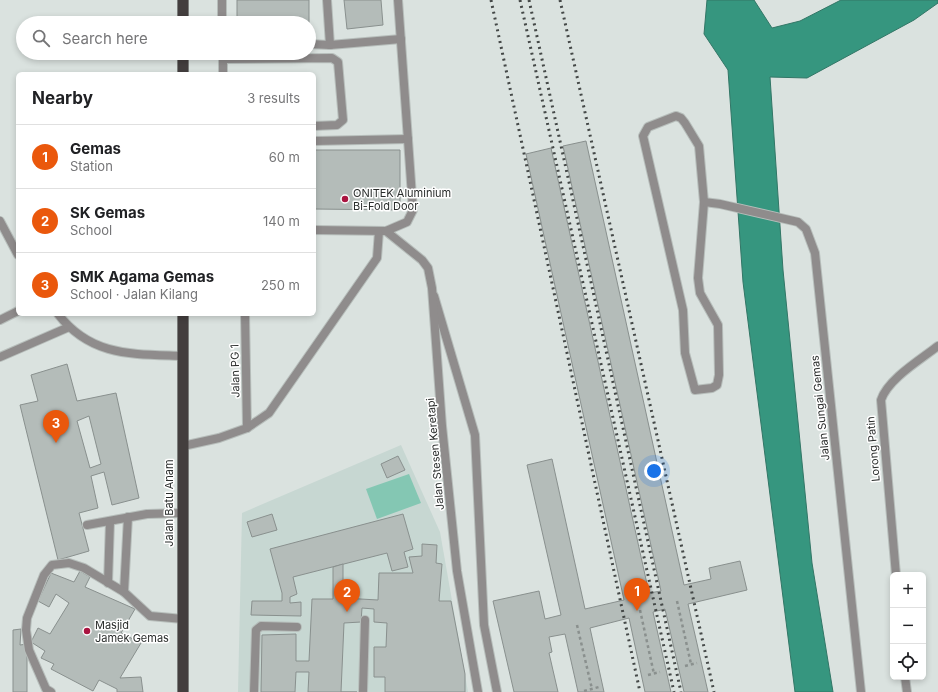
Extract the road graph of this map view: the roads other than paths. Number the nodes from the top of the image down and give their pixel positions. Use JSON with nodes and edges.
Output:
{"nodes":[{"id":1,"x":183,"y":0,"type":"edge"},
{"id":2,"x":222,"y":0,"type":"edge"},
{"id":3,"x":327,"y":0,"type":"edge"},
{"id":4,"x":398,"y":0,"type":"edge"},
{"id":5,"x":183,"y":16,"type":"edge"},
{"id":6,"x":222,"y":16,"type":"edge"},
{"id":7,"x":401,"y":38,"type":"junction"},
{"id":8,"x":316,"y":44,"type":"edge"},
{"id":9,"x":330,"y":45,"type":"junction"},
{"id":10,"x":316,"y":58,"type":"edge"},
{"id":11,"x":183,"y":60,"type":"edge"},
{"id":12,"x":223,"y":60,"type":"edge"},
{"id":13,"x":183,"y":72,"type":"edge"},
{"id":14,"x":223,"y":72,"type":"edge"},
{"id":15,"x":316,"y":126,"type":"edge"},
{"id":16,"x":408,"y":139,"type":"junction"},
{"id":17,"x":316,"y":141,"type":"edge"},
{"id":18,"x":704,"y":202,"type":"junction"},
{"id":19,"x":0,"y":220,"type":"edge"},
{"id":20,"x":316,"y":230,"type":"edge"},
{"id":21,"x":383,"y":231,"type":"junction"},
{"id":22,"x":16,"y":252,"type":"edge"},
{"id":23,"x":432,"y":288,"type":"junction"},
{"id":24,"x":16,"y":312,"type":"edge"},
{"id":25,"x":60,"y":316,"type":"edge"},
{"id":26,"x":183,"y":316,"type":"edge"},
{"id":27,"x":245,"y":316,"type":"edge"},
{"id":28,"x":0,"y":320,"type":"edge"},
{"id":29,"x":69,"y":327,"type":"junction"},
{"id":30,"x":938,"y":346,"type":"edge"},
{"id":31,"x":0,"y":356,"type":"edge"},
{"id":32,"x":183,"y":356,"type":"junction"},
{"id":33,"x":247,"y":428,"type":"junction"},
{"id":34,"x":183,"y":446,"type":"junction"},
{"id":35,"x":182,"y":513,"type":"junction"},
{"id":36,"x":128,"y":517,"type":"junction"},
{"id":37,"x":110,"y":521,"type":"junction"},
{"id":38,"x":87,"y":525,"type":"dead end"},
{"id":39,"x":896,"y":572,"type":"edge"},
{"id":40,"x":108,"y":583,"type":"junction"},
{"id":41,"x":124,"y":592,"type":"junction"},
{"id":42,"x":183,"y":619,"type":"junction"},
{"id":43,"x":365,"y":620,"type":"dead end"},
{"id":44,"x":297,"y":627,"type":"dead end"},
{"id":45,"x":905,"y":680,"type":"edge"},
{"id":46,"x":51,"y":692,"type":"edge"},
{"id":47,"x":184,"y":692,"type":"edge"},
{"id":48,"x":254,"y":692,"type":"edge"},
{"id":49,"x":363,"y":692,"type":"edge"},
{"id":50,"x":478,"y":692,"type":"edge"},
{"id":51,"x":497,"y":692,"type":"edge"},
{"id":52,"x":861,"y":692,"type":"edge"},
{"id":53,"x":906,"y":692,"type":"edge"}],
"edges":[{"from":1,"to":5,"type":"highway"},
{"from":2,"to":6,"type":"street"},
{"from":3,"to":9,"type":"street"},
{"from":4,"to":7,"type":"street"},
{"from":7,"to":9,"type":"street"},
{"from":7,"to":16,"type":"street"},
{"from":8,"to":9,"type":"street"},
{"from":10,"to":15,"type":"street"},
{"from":11,"to":13,"type":"highway"},
{"from":12,"to":14,"type":"street"},
{"from":16,"to":17,"type":"street"},
{"from":16,"to":21,"type":"street"},
{"from":18,"to":18,"type":"street"},
{"from":18,"to":52,"type":"street","name":"Jalan Sungai Gemas"},
{"from":19,"to":22,"type":"street"},
{"from":20,"to":21,"type":"street"},
{"from":21,"to":23,"type":"street","name":"Jalan Stesen Keretapi"},
{"from":21,"to":33,"type":"street"},
{"from":23,"to":50,"type":"street","name":"Jalan Stesen Keretapi"},
{"from":23,"to":51,"type":"street"},
{"from":24,"to":28,"type":"street"},
{"from":25,"to":29,"type":"street"},
{"from":26,"to":32,"type":"highway","name":"Jalan Batu Anam"},
{"from":27,"to":33,"type":"street","name":"Jalan PG 1"},
{"from":29,"to":31,"type":"street"},
{"from":29,"to":32,"type":"street"},
{"from":30,"to":39,"type":"street","name":"Lorong Patin"},
{"from":32,"to":34,"type":"highway","name":"Jalan Batu Anam"},
{"from":33,"to":34,"type":"street"},
{"from":34,"to":35,"type":"highway","name":"Jalan Batu Anam"},
{"from":35,"to":36,"type":"street"},
{"from":35,"to":42,"type":"highway","name":"Jalan Batu Anam"},
{"from":36,"to":37,"type":"street"},
{"from":36,"to":41,"type":"street"},
{"from":37,"to":38,"type":"street"},
{"from":37,"to":40,"type":"street"},
{"from":40,"to":41,"type":"street"},
{"from":40,"to":46,"type":"street"},
{"from":41,"to":42,"type":"street"},
{"from":42,"to":47,"type":"highway","name":"Jalan Batu Anam"},
{"from":43,"to":49,"type":"street"},
{"from":44,"to":48,"type":"street"},
{"from":45,"to":53,"type":"street"}]}
